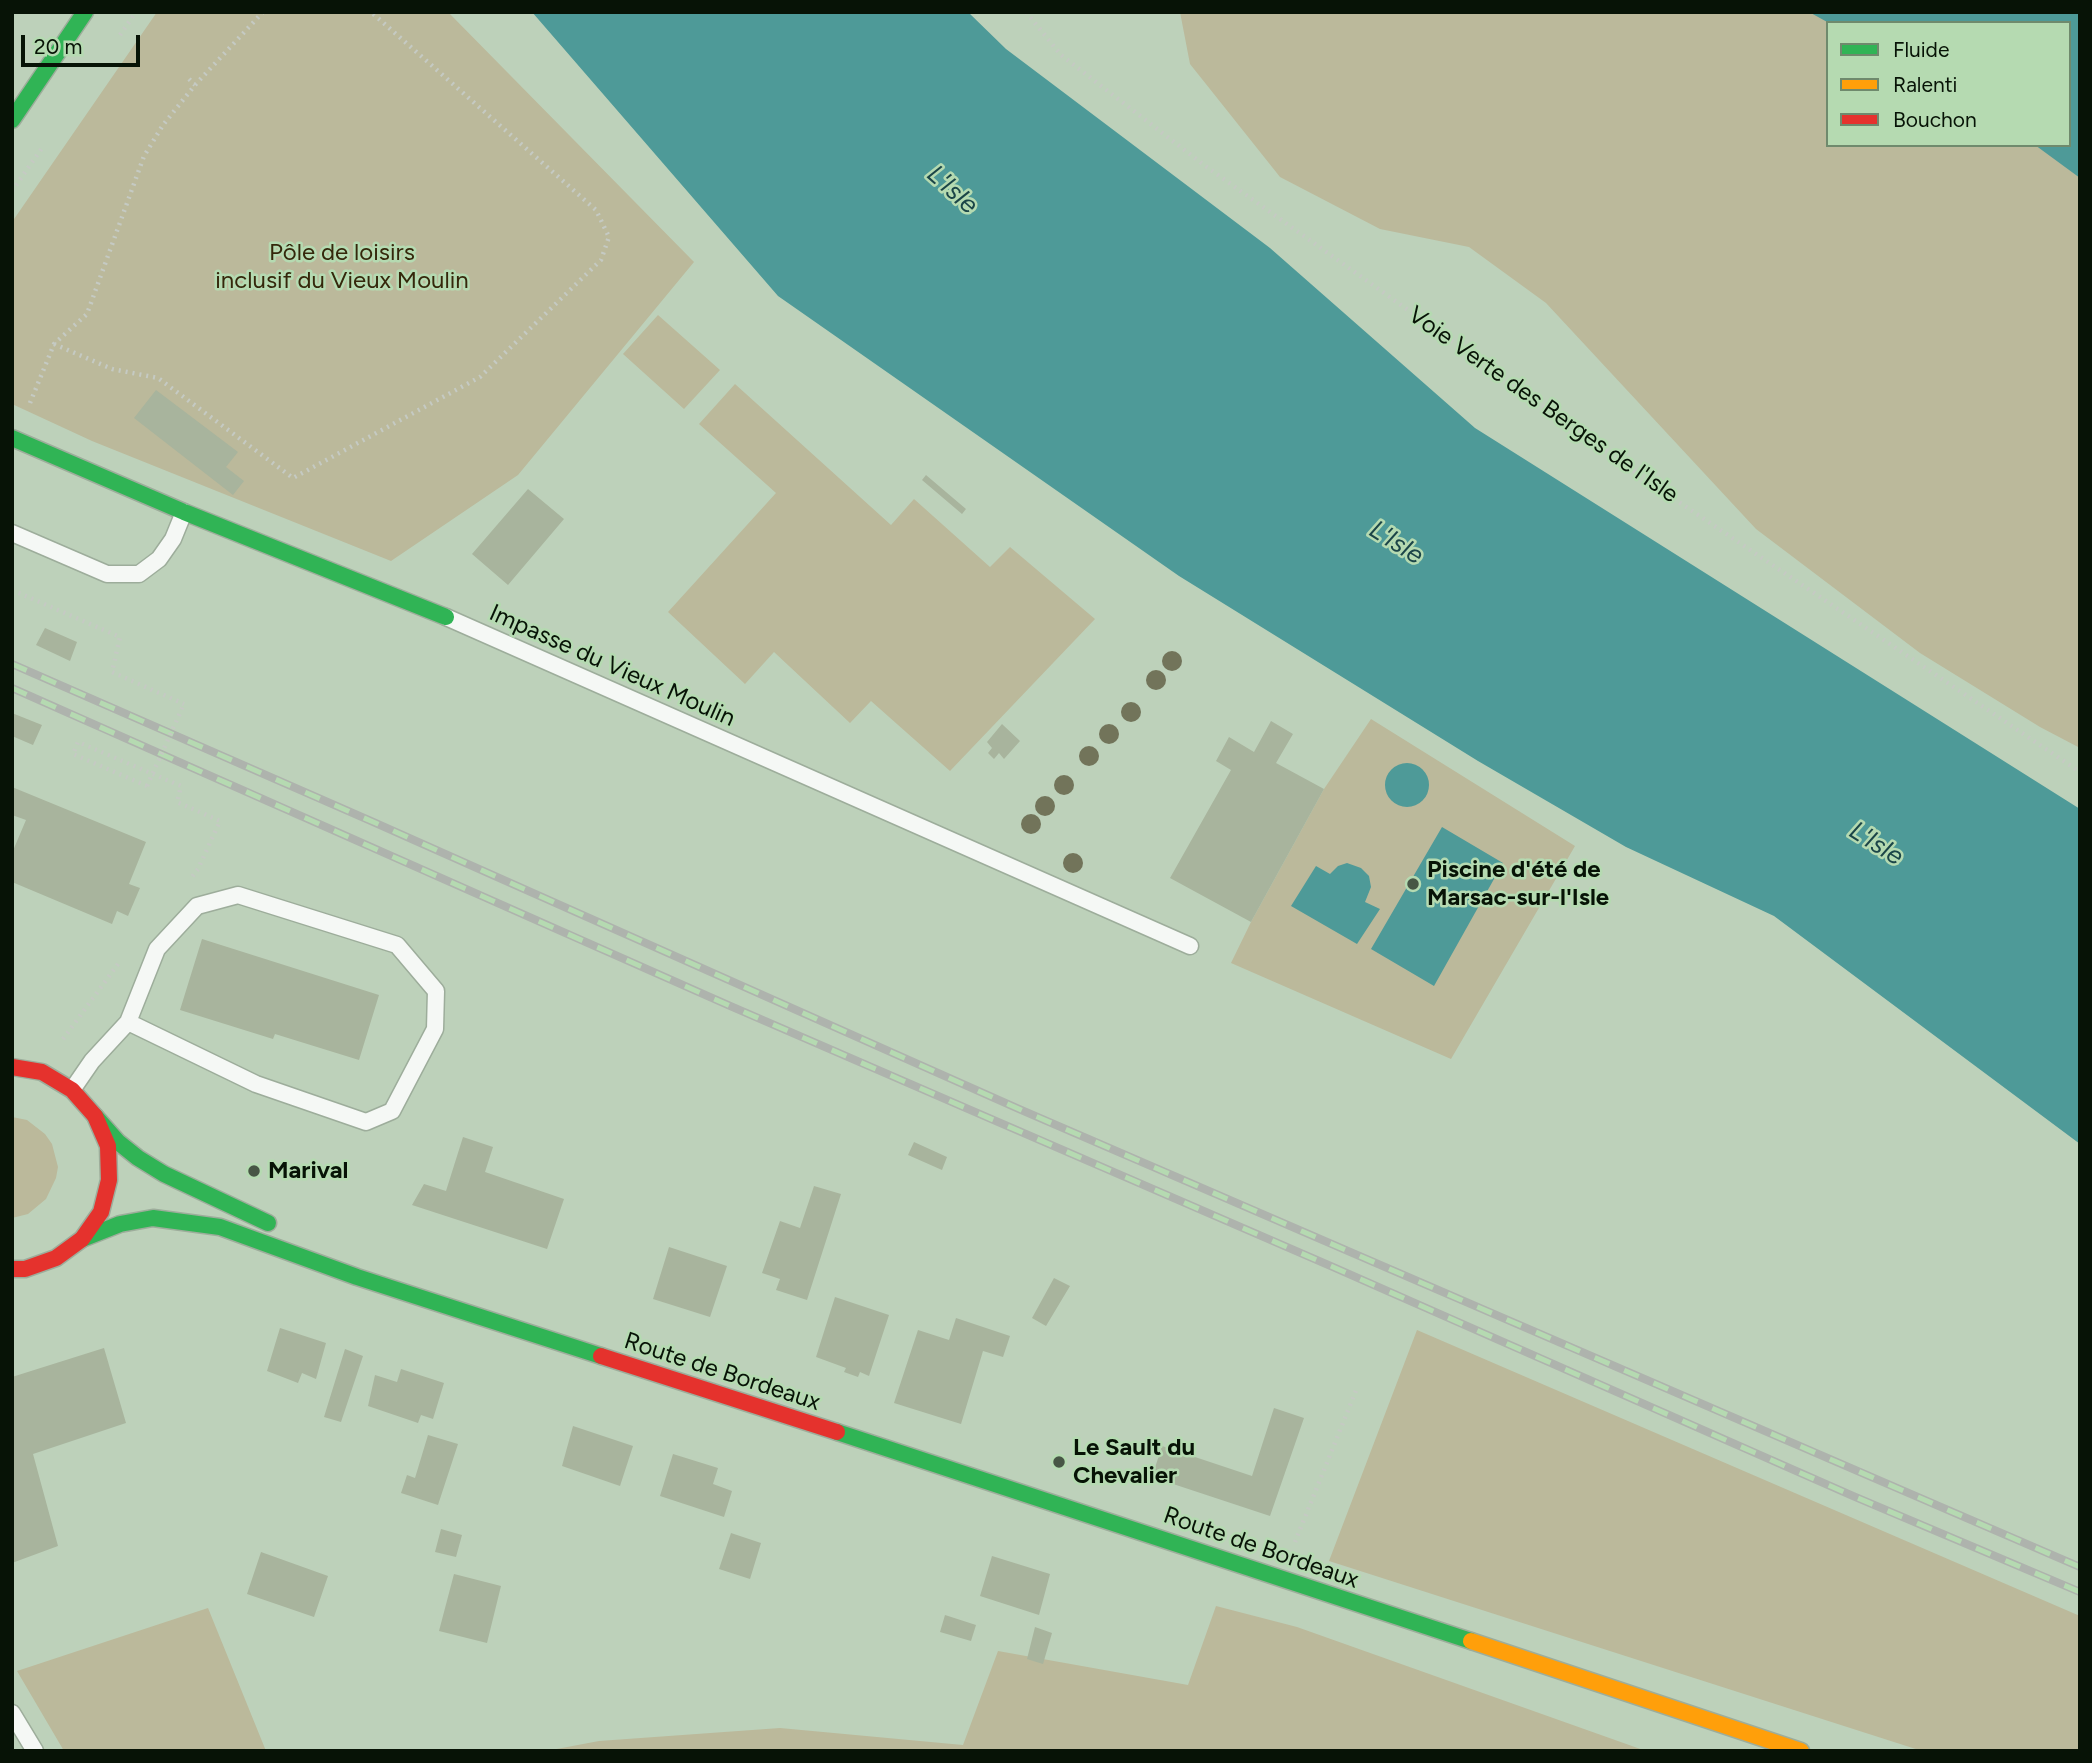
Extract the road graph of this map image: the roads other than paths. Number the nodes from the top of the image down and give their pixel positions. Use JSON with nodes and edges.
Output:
{"nodes":[{"id":1,"x":85,"y":12,"type":"edge"},
{"id":2,"x":12,"y":120,"type":"edge"},
{"id":3,"x":14,"y":439,"type":"edge"},
{"id":4,"x":184,"y":512,"type":"junction"},
{"id":5,"x":12,"y":533,"type":"edge"},
{"id":6,"x":446,"y":617,"type":"joint"},
{"id":7,"x":1190,"y":946,"type":"dead end"},
{"id":8,"x":128,"y":1022,"type":"junction"},
{"id":9,"x":12,"y":1067,"type":"edge"},
{"id":10,"x":72,"y":1090,"type":"junction"},
{"id":11,"x":95,"y":1116,"type":"junction"},
{"id":12,"x":281,"y":1229,"type":"dead end"},
{"id":13,"x":82,"y":1239,"type":"junction"},
{"id":14,"x":303,"y":1240,"type":"dead end"},
{"id":15,"x":12,"y":1269,"type":"edge"},
{"id":16,"x":427,"y":1300,"type":"junction"},
{"id":17,"x":12,"y":1713,"type":"edge"},
{"id":18,"x":35,"y":1751,"type":"edge"},
{"id":19,"x":1801,"y":1751,"type":"edge"}],
"edges":[{"from":1,"to":2,"type":"main road"},
{"from":3,"to":4,"type":"main road","name":"Impasse du Vieux Moulin"},
{"from":4,"to":5,"type":"lane"},
{"from":4,"to":6,"type":"main road","name":"Impasse du Vieux Moulin"},
{"from":6,"to":7,"type":"lane","name":"Impasse du Vieux Moulin"},
{"from":8,"to":8,"type":"lane"},
{"from":8,"to":10,"type":"lane"},
{"from":9,"to":10,"type":"main road"},
{"from":10,"to":11,"type":"main road"},
{"from":11,"to":12,"type":"main road"},
{"from":11,"to":13,"type":"main road"},
{"from":13,"to":15,"type":"main road"},
{"from":13,"to":16,"type":"main road","name":"Route de Bordeaux"},
{"from":14,"to":16,"type":"main road","name":"Route de Bordeaux"},
{"from":16,"to":19,"type":"main road","name":"Route de Bordeaux"},
{"from":17,"to":18,"type":"lane"}]}
